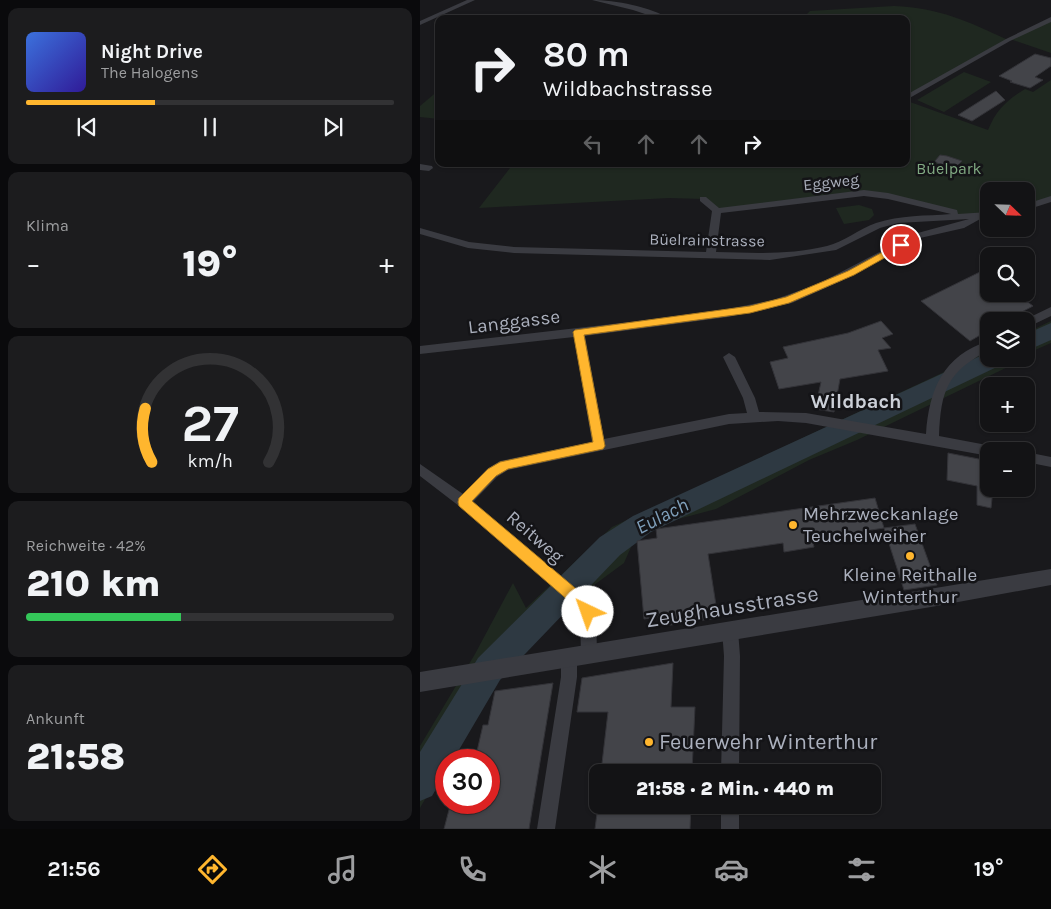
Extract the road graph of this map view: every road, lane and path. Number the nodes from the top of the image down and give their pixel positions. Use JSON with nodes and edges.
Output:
{"nodes":[{"id":1,"x":472,"y":0,"type":"edge"},
{"id":2,"x":595,"y":0,"type":"edge"},
{"id":3,"x":623,"y":0,"type":"edge"},
{"id":4,"x":615,"y":4,"type":"junction"},
{"id":5,"x":438,"y":15,"type":"edge"},
{"id":6,"x":654,"y":15,"type":"edge"},
{"id":7,"x":435,"y":16,"type":"edge"},
{"id":8,"x":1051,"y":19,"type":"edge"},
{"id":9,"x":420,"y":23,"type":"edge"},
{"id":10,"x":910,"y":96,"type":"edge"},
{"id":11,"x":703,"y":199,"type":"dead end"},
{"id":12,"x":1051,"y":199,"type":"edge"},
{"id":13,"x":1035,"y":203,"type":"edge"},
{"id":14,"x":717,"y":211,"type":"junction"},
{"id":15,"x":980,"y":215,"type":"edge"},
{"id":16,"x":963,"y":217,"type":"junction"},
{"id":17,"x":980,"y":218,"type":"edge"},
{"id":18,"x":420,"y":231,"type":"edge"},
{"id":19,"x":711,"y":255,"type":"junction"},
{"id":20,"x":1051,"y":311,"type":"edge"},
{"id":21,"x":1035,"y":319,"type":"edge"},
{"id":22,"x":578,"y":332,"type":"junction"},
{"id":23,"x":420,"y":350,"type":"edge"},
{"id":24,"x":980,"y":350,"type":"edge"},
{"id":25,"x":729,"y":356,"type":"dead end"},
{"id":26,"x":754,"y":416,"type":"junction"},
{"id":27,"x":932,"y":440,"type":"junction"},
{"id":28,"x":599,"y":446,"type":"junction"},
{"id":29,"x":980,"y":449,"type":"edge"},
{"id":30,"x":1035,"y":459,"type":"edge"},
{"id":31,"x":1051,"y":462,"type":"edge"},
{"id":32,"x":420,"y":469,"type":"edge"},
{"id":33,"x":464,"y":502,"type":"junction"},
{"id":34,"x":1051,"y":578,"type":"edge"},
{"id":35,"x":730,"y":630,"type":"junction"},
{"id":36,"x":589,"y":654,"type":"junction"},
{"id":37,"x":570,"y":658,"type":"junction"},
{"id":38,"x":420,"y":682,"type":"edge"},
{"id":39,"x":730,"y":764,"type":"edge"},
{"id":40,"x":730,"y":814,"type":"edge"},
{"id":41,"x":546,"y":829,"type":"edge"},
{"id":42,"x":730,"y":829,"type":"edge"}],
"edges":[{"from":1,"to":5,"type":"street"},
{"from":2,"to":4,"type":"street"},
{"from":3,"to":4,"type":"street"},
{"from":4,"to":6,"type":"street"},
{"from":7,"to":9,"type":"street"},
{"from":8,"to":10,"type":"street"},
{"from":11,"to":14,"type":"street"},
{"from":12,"to":13,"type":"street"},
{"from":14,"to":16,"type":"street","name":"Eggweg"},
{"from":14,"to":19,"type":"street"},
{"from":15,"to":16,"type":"street","name":"Büelrainstrasse"},
{"from":16,"to":19,"type":"street","name":"Büelrainstrasse"},
{"from":17,"to":22,"type":"street","name":"Langgasse"},
{"from":18,"to":19,"type":"street","name":"Büelrainstrasse"},
{"from":20,"to":21,"type":"street"},
{"from":22,"to":23,"type":"street","name":"Langgasse"},
{"from":22,"to":28,"type":"street"},
{"from":24,"to":27,"type":"street"},
{"from":25,"to":26,"type":"street"},
{"from":26,"to":27,"type":"street"},
{"from":26,"to":28,"type":"street"},
{"from":27,"to":29,"type":"street"},
{"from":28,"to":33,"type":"street"},
{"from":30,"to":31,"type":"street"},
{"from":32,"to":33,"type":"street","name":"Reitweg"},
{"from":33,"to":36,"type":"street","name":"Reitweg"},
{"from":34,"to":35,"type":"street","name":"Zeughausstrasse"},
{"from":35,"to":36,"type":"street","name":"Zeughausstrasse"},
{"from":35,"to":39,"type":"street"},
{"from":36,"to":37,"type":"street","name":"Zeughausstrasse"},
{"from":37,"to":38,"type":"street","name":"Zeughausstrasse"},
{"from":37,"to":41,"type":"street"},
{"from":40,"to":42,"type":"street"}]}
